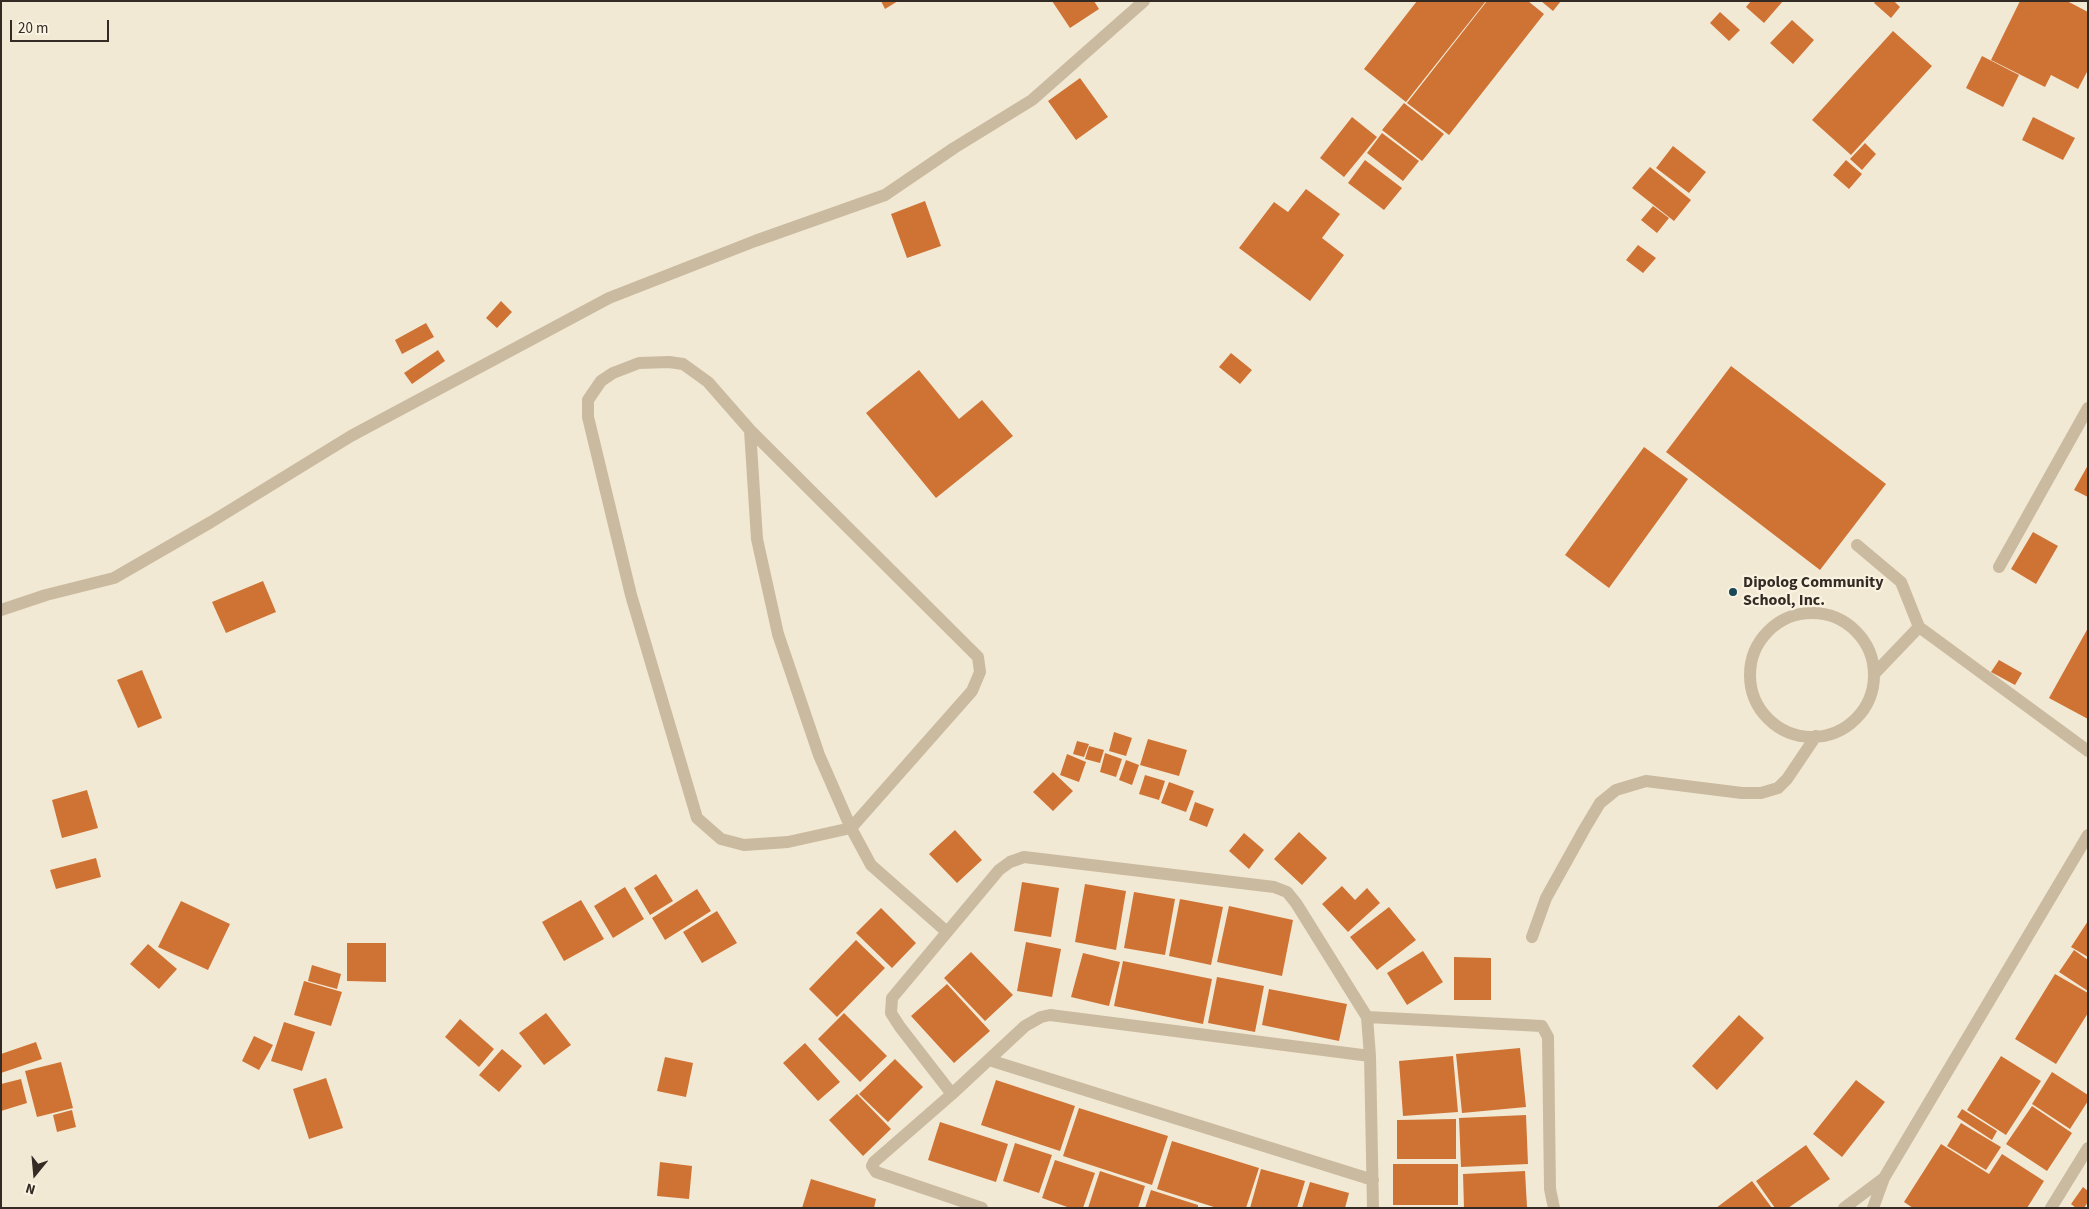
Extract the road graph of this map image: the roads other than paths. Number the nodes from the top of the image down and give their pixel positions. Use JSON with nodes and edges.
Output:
{"nodes":[{"id":1,"x":1144,"y":1,"type":"edge"},
{"id":2,"x":2088,"y":408,"type":"edge"},
{"id":3,"x":750,"y":430,"type":"junction"},
{"id":4,"x":1857,"y":545,"type":"dead end"},
{"id":5,"x":1999,"y":567,"type":"dead end"},
{"id":6,"x":1,"y":610,"type":"edge"},
{"id":7,"x":1919,"y":627,"type":"junction"},
{"id":8,"x":1874,"y":674,"type":"junction"},
{"id":9,"x":1816,"y":736,"type":"junction"},
{"id":10,"x":2088,"y":751,"type":"edge"},
{"id":11,"x":851,"y":828,"type":"junction"},
{"id":12,"x":2088,"y":835,"type":"edge"},
{"id":13,"x":947,"y":932,"type":"junction"},
{"id":14,"x":1532,"y":937,"type":"dead end"},
{"id":15,"x":1367,"y":1017,"type":"junction"},
{"id":16,"x":1370,"y":1056,"type":"junction"},
{"id":17,"x":989,"y":1060,"type":"junction"},
{"id":18,"x":952,"y":1094,"type":"junction"},
{"id":19,"x":2088,"y":1148,"type":"edge"},
{"id":20,"x":1884,"y":1178,"type":"junction"},
{"id":21,"x":1373,"y":1180,"type":"junction"},
{"id":22,"x":982,"y":1208,"type":"edge"},
{"id":23,"x":1373,"y":1208,"type":"edge"},
{"id":24,"x":1554,"y":1208,"type":"edge"},
{"id":25,"x":1844,"y":1208,"type":"edge"},
{"id":26,"x":1873,"y":1208,"type":"edge"},
{"id":27,"x":2051,"y":1208,"type":"edge"}],
"edges":[{"from":1,"to":6,"type":"street"},
{"from":2,"to":5,"type":"street"},
{"from":3,"to":11,"type":"street"},
{"from":3,"to":11,"type":"street"},
{"from":3,"to":11,"type":"street"},
{"from":4,"to":7,"type":"street"},
{"from":7,"to":8,"type":"street"},
{"from":7,"to":10,"type":"street"},
{"from":8,"to":9,"type":"street"},
{"from":8,"to":9,"type":"street"},
{"from":9,"to":14,"type":"street"},
{"from":11,"to":13,"type":"street"},
{"from":12,"to":20,"type":"street"},
{"from":13,"to":15,"type":"street"},
{"from":13,"to":18,"type":"street"},
{"from":15,"to":16,"type":"street"},
{"from":15,"to":24,"type":"street"},
{"from":16,"to":17,"type":"street"},
{"from":16,"to":21,"type":"street"},
{"from":17,"to":18,"type":"street"},
{"from":17,"to":21,"type":"street"},
{"from":18,"to":22,"type":"street"},
{"from":19,"to":27,"type":"street"},
{"from":20,"to":25,"type":"street"},
{"from":20,"to":26,"type":"street"},
{"from":21,"to":23,"type":"street"}]}
